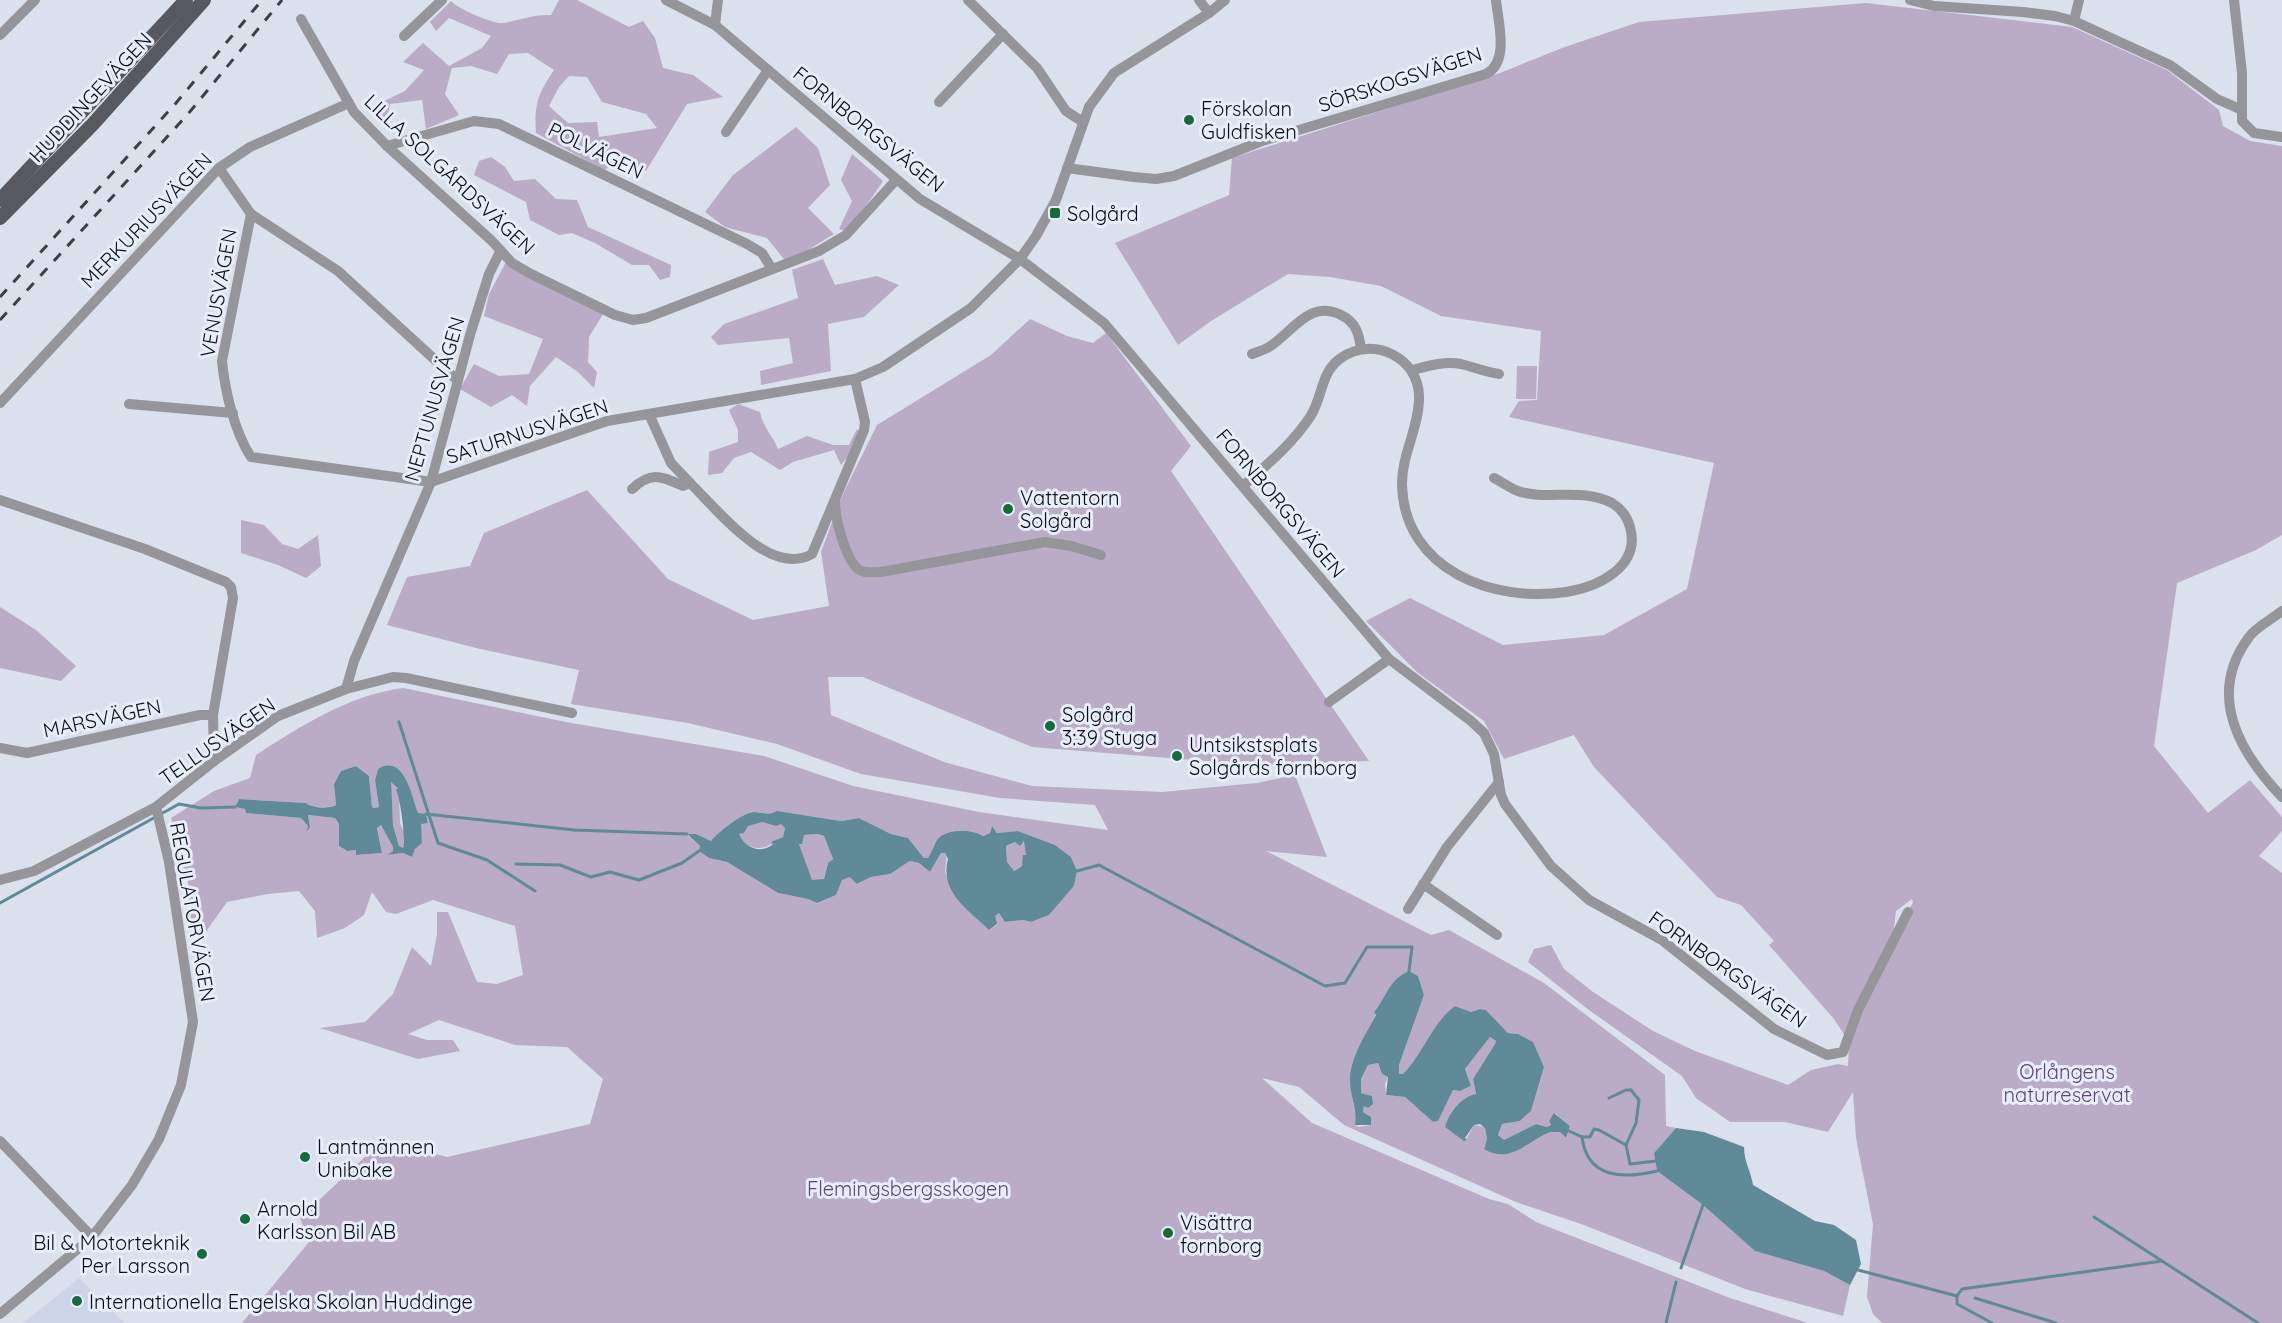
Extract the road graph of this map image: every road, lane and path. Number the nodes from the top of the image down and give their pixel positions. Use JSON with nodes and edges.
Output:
{"nodes":[{"id":1,"x":35,"y":0,"type":"edge"},
{"id":2,"x":186,"y":0,"type":"edge"},
{"id":3,"x":204,"y":0,"type":"edge"},
{"id":4,"x":442,"y":0,"type":"edge"},
{"id":5,"x":666,"y":0,"type":"edge"},
{"id":6,"x":718,"y":0,"type":"edge"},
{"id":7,"x":968,"y":0,"type":"edge"},
{"id":8,"x":1199,"y":0,"type":"edge"},
{"id":9,"x":1225,"y":0,"type":"edge"},
{"id":10,"x":1496,"y":0,"type":"edge"},
{"id":11,"x":1910,"y":0,"type":"edge"},
{"id":12,"x":2079,"y":0,"type":"edge"},
{"id":13,"x":2234,"y":0,"type":"edge"},
{"id":14,"x":1209,"y":13,"type":"junction"},
{"id":15,"x":301,"y":19,"type":"dead end"},
{"id":16,"x":2074,"y":21,"type":"junction"},
{"id":17,"x":715,"y":25,"type":"junction"},
{"id":18,"x":1003,"y":34,"type":"junction"},
{"id":19,"x":0,"y":35,"type":"edge"},
{"id":20,"x":405,"y":36,"type":"dead end"},
{"id":21,"x":768,"y":70,"type":"junction"},
{"id":22,"x":939,"y":102,"type":"dead end"},
{"id":23,"x":349,"y":103,"type":"junction"},
{"id":24,"x":2242,"y":110,"type":"junction"},
{"id":25,"x":1083,"y":122,"type":"junction"},
{"id":26,"x":726,"y":132,"type":"dead end"},
{"id":27,"x":2282,"y":137,"type":"edge"},
{"id":28,"x":387,"y":146,"type":"junction"},
{"id":29,"x":219,"y":168,"type":"junction"},
{"id":30,"x":1067,"y":168,"type":"junction"},
{"id":31,"x":896,"y":180,"type":"junction"},
{"id":32,"x":0,"y":200,"type":"edge"},
{"id":33,"x":251,"y":214,"type":"junction"},
{"id":34,"x":0,"y":218,"type":"edge"},
{"id":35,"x":500,"y":252,"type":"junction"},
{"id":36,"x":1020,"y":258,"type":"junction"},
{"id":37,"x":772,"y":269,"type":"junction"},
{"id":38,"x":1361,"y":349,"type":"junction"},
{"id":39,"x":1252,"y":354,"type":"dead end"},
{"id":40,"x":1413,"y":370,"type":"junction"},
{"id":41,"x":1499,"y":374,"type":"dead end"},
{"id":42,"x":855,"y":379,"type":"junction"},
{"id":43,"x":457,"y":380,"type":"junction"},
{"id":44,"x":0,"y":403,"type":"edge"},
{"id":45,"x":129,"y":404,"type":"dead end"},
{"id":46,"x":232,"y":413,"type":"junction"},
{"id":47,"x":649,"y":414,"type":"junction"},
{"id":48,"x":248,"y":453,"type":"joint"},
{"id":49,"x":1494,"y":478,"type":"dead end"},
{"id":50,"x":431,"y":482,"type":"junction"},
{"id":51,"x":690,"y":483,"type":"junction"},
{"id":52,"x":1244,"y":485,"type":"junction"},
{"id":53,"x":632,"y":489,"type":"dead end"},
{"id":54,"x":835,"y":498,"type":"junction"},
{"id":55,"x":0,"y":500,"type":"edge"},
{"id":56,"x":1101,"y":555,"type":"dead end"},
{"id":57,"x":2282,"y":611,"type":"edge"},
{"id":58,"x":1389,"y":659,"type":"junction"},
{"id":59,"x":346,"y":689,"type":"junction"},
{"id":60,"x":1329,"y":702,"type":"dead end"},
{"id":61,"x":572,"y":713,"type":"dead end"},
{"id":62,"x":213,"y":715,"type":"junction"},
{"id":63,"x":0,"y":748,"type":"edge"},
{"id":64,"x":214,"y":761,"type":"junction"},
{"id":65,"x":1499,"y":782,"type":"junction"},
{"id":66,"x":2282,"y":797,"type":"edge"},
{"id":67,"x":158,"y":812,"type":"junction"},
{"id":68,"x":0,"y":880,"type":"edge"},
{"id":69,"x":1423,"y":884,"type":"junction"},
{"id":70,"x":1408,"y":909,"type":"dead end"},
{"id":71,"x":1908,"y":912,"type":"dead end"},
{"id":72,"x":1497,"y":935,"type":"dead end"},
{"id":73,"x":0,"y":1141,"type":"edge"},
{"id":74,"x":92,"y":1237,"type":"junction"},
{"id":75,"x":0,"y":1314,"type":"edge"}],
"edges":[{"from":1,"to":19,"type":"street"},
{"from":2,"to":32,"type":"main road","name":"HUDDINGEVÄGEN"},
{"from":3,"to":34,"type":"main road","name":"HUDDINGEVÄGEN"},
{"from":4,"to":20,"type":"street"},
{"from":5,"to":17,"type":"street","name":"FORNBORGSVÄGEN"},
{"from":6,"to":17,"type":"street"},
{"from":7,"to":18,"type":"street"},
{"from":8,"to":14,"type":"street"},
{"from":9,"to":14,"type":"street","name":"SATURNUSVÄGEN"},
{"from":10,"to":30,"type":"street","name":"SÖRSKOGSVÄGEN"},
{"from":11,"to":16,"type":"street"},
{"from":12,"to":16,"type":"street"},
{"from":13,"to":24,"type":"street"},
{"from":14,"to":25,"type":"street","name":"SATURNUSVÄGEN"},
{"from":15,"to":23,"type":"street","name":"LILLA SOLGÅRDSVÄGEN"},
{"from":16,"to":24,"type":"street"},
{"from":17,"to":21,"type":"street","name":"FORNBORGSVÄGEN"},
{"from":18,"to":22,"type":"street"},
{"from":18,"to":25,"type":"street"},
{"from":21,"to":26,"type":"street"},
{"from":21,"to":31,"type":"street","name":"FORNBORGSVÄGEN"},
{"from":23,"to":28,"type":"street","name":"LILLA SOLGÅRDSVÄGEN"},
{"from":23,"to":29,"type":"street","name":"MERKURIUSVÄGEN"},
{"from":24,"to":27,"type":"street"},
{"from":25,"to":30,"type":"street","name":"SATURNUSVÄGEN"},
{"from":28,"to":35,"type":"street","name":"LILLA SOLGÅRDSVÄGEN"},
{"from":28,"to":37,"type":"street","name":"POLVÄGEN"},
{"from":29,"to":33,"type":"street"},
{"from":29,"to":44,"type":"street","name":"MERKURIUSVÄGEN"},
{"from":30,"to":36,"type":"street","name":"SATURNUSVÄGEN"},
{"from":31,"to":36,"type":"street","name":"FORNBORGSVÄGEN"},
{"from":31,"to":37,"type":"street","name":"LILLA SOLGÅRDSVÄGEN"},
{"from":33,"to":43,"type":"street"},
{"from":33,"to":46,"type":"street","name":"VENUSVÄGEN"},
{"from":35,"to":37,"type":"street","name":"LILLA SOLGÅRDSVÄGEN"},
{"from":35,"to":43,"type":"street","name":"NEPTUNUSVÄGEN"},
{"from":36,"to":42,"type":"street","name":"SATURNUSVÄGEN"},
{"from":36,"to":52,"type":"street","name":"FORNBORGSVÄGEN"},
{"from":38,"to":39,"type":"street"},
{"from":38,"to":40,"type":"street"},
{"from":38,"to":52,"type":"street"},
{"from":40,"to":41,"type":"street"},
{"from":40,"to":49,"type":"street"},
{"from":42,"to":47,"type":"street","name":"SATURNUSVÄGEN"},
{"from":42,"to":54,"type":"street"},
{"from":43,"to":50,"type":"street","name":"NEPTUNUSVÄGEN"},
{"from":45,"to":46,"type":"street"},
{"from":46,"to":48,"type":"street","name":"VENUSVÄGEN"},
{"from":47,"to":50,"type":"street","name":"SATURNUSVÄGEN"},
{"from":47,"to":51,"type":"street"},
{"from":48,"to":50,"type":"street","name":"SATURNUSVÄGEN"},
{"from":50,"to":59,"type":"street","name":"NEPTUNUSVÄGEN"},
{"from":51,"to":53,"type":"street"},
{"from":51,"to":54,"type":"street"},
{"from":52,"to":58,"type":"street","name":"FORNBORGSVÄGEN"},
{"from":54,"to":56,"type":"street"},
{"from":55,"to":62,"type":"street"},
{"from":57,"to":66,"type":"street"},
{"from":58,"to":60,"type":"street"},
{"from":58,"to":65,"type":"street","name":"FORNBORGSVÄGEN"},
{"from":59,"to":61,"type":"street","name":"TELLUSVÄGEN"},
{"from":59,"to":64,"type":"street","name":"TELLUSVÄGEN"},
{"from":62,"to":63,"type":"street","name":"MARSVÄGEN"},
{"from":62,"to":64,"type":"street"},
{"from":64,"to":67,"type":"street","name":"TELLUSVÄGEN"},
{"from":65,"to":69,"type":"street"},
{"from":65,"to":71,"type":"street","name":"FORNBORGSVÄGEN"},
{"from":67,"to":68,"type":"street","name":"TELLUSVÄGEN"},
{"from":67,"to":74,"type":"street","name":"REGULATORVÄGEN"},
{"from":69,"to":70,"type":"street"},
{"from":69,"to":72,"type":"street"},
{"from":73,"to":74,"type":"street"},
{"from":74,"to":75,"type":"street","name":"REGULATORVÄGEN"}]}
